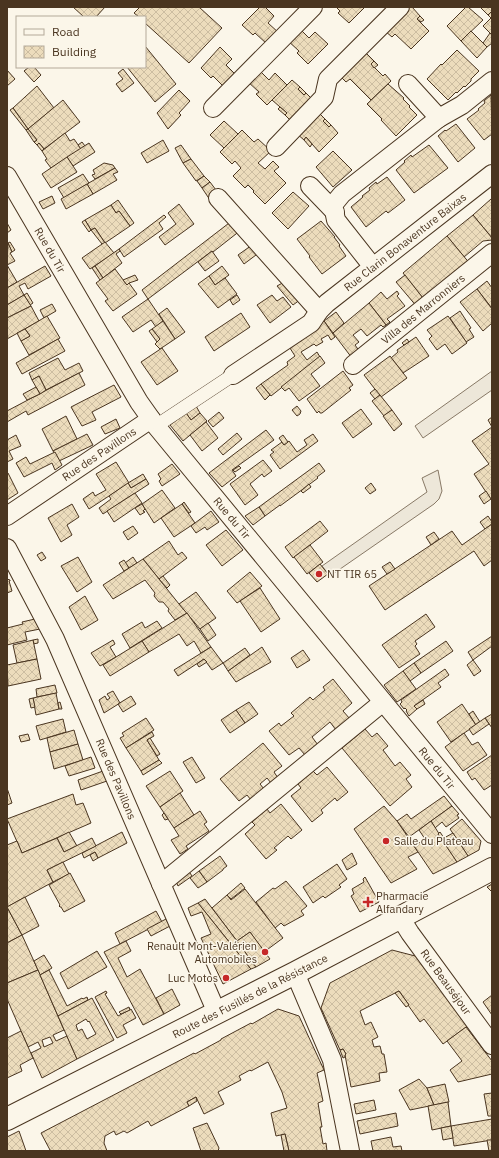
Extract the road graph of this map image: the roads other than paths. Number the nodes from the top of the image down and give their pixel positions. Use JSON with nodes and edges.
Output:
{"nodes":[{"id":1,"x":313,"y":7,"type":"edge"},
{"id":2,"x":400,"y":7,"type":"edge"},
{"id":3,"x":492,"y":81,"type":"edge"},
{"id":4,"x":408,"y":84,"type":"dead end"},
{"id":5,"x":213,"y":108,"type":"dead end"},
{"id":6,"x":439,"y":118,"type":"junction"},
{"id":7,"x":276,"y":147,"type":"dead end"},
{"id":8,"x":492,"y":174,"type":"edge"},
{"id":9,"x":7,"y":176,"type":"edge"},
{"id":10,"x":310,"y":186,"type":"dead end"},
{"id":11,"x":218,"y":198,"type":"dead end"},
{"id":12,"x":334,"y":212,"type":"junction"},
{"id":13,"x":492,"y":253,"type":"edge"},
{"id":14,"x":373,"y":267,"type":"junction"},
{"id":15,"x":319,"y":311,"type":"junction"},
{"id":16,"x":353,"y":365,"type":"dead end"},
{"id":17,"x":233,"y":375,"type":"joint"},
{"id":18,"x":154,"y":423,"type":"junction"},
{"id":19,"x":7,"y":516,"type":"edge"},
{"id":20,"x":7,"y":548,"type":"edge"},
{"id":21,"x":383,"y":702,"type":"junction"},
{"id":22,"x":492,"y":834,"type":"edge"},
{"id":23,"x":492,"y":869,"type":"edge"},
{"id":24,"x":161,"y":884,"type":"junction"},
{"id":25,"x":400,"y":918,"type":"junction"},
{"id":26,"x":294,"y":973,"type":"junction"},
{"id":27,"x":217,"y":1013,"type":"junction"},
{"id":28,"x":492,"y":1045,"type":"edge"},
{"id":29,"x":7,"y":1119,"type":"edge"},
{"id":30,"x":350,"y":1151,"type":"edge"}],
"edges":[{"from":1,"to":5,"type":"street"},
{"from":2,"to":7,"type":"street"},
{"from":3,"to":6,"type":"street"},
{"from":4,"to":6,"type":"street"},
{"from":6,"to":12,"type":"street"},
{"from":8,"to":14,"type":"street","name":"Rue Clarin Bonaventure Baixas"},
{"from":9,"to":18,"type":"street","name":"Rue du Tir"},
{"from":10,"to":12,"type":"street"},
{"from":11,"to":15,"type":"street"},
{"from":12,"to":14,"type":"street"},
{"from":13,"to":16,"type":"street","name":"Villa des Marronniers"},
{"from":14,"to":15,"type":"street","name":"Rue Clarin Bonaventure Baixas"},
{"from":15,"to":17,"type":"street","name":"Rue Clarin Bonaventure Baixas"},
{"from":17,"to":18,"type":"street","name":"Rue Clarin Bonaventure Baixas"},
{"from":18,"to":19,"type":"street","name":"Rue des Pavillons"},
{"from":18,"to":21,"type":"street","name":"Rue du Tir"},
{"from":20,"to":24,"type":"street","name":"Rue des Pavillons"},
{"from":21,"to":22,"type":"street","name":"Rue du Tir"},
{"from":21,"to":24,"type":"street"},
{"from":23,"to":25,"type":"main road","name":"Route des Fusillés de la Résistance"},
{"from":24,"to":27,"type":"street","name":"Rue des Pavillons"},
{"from":25,"to":26,"type":"main road","name":"Route des Fusillés de la Résistance"},
{"from":25,"to":28,"type":"street","name":"Rue Beauséjour"},
{"from":26,"to":27,"type":"main road","name":"Route des Fusillés de la Résistance"},
{"from":26,"to":30,"type":"street"},
{"from":27,"to":29,"type":"main road","name":"Route des Fusillés de la Résistance"}]}
